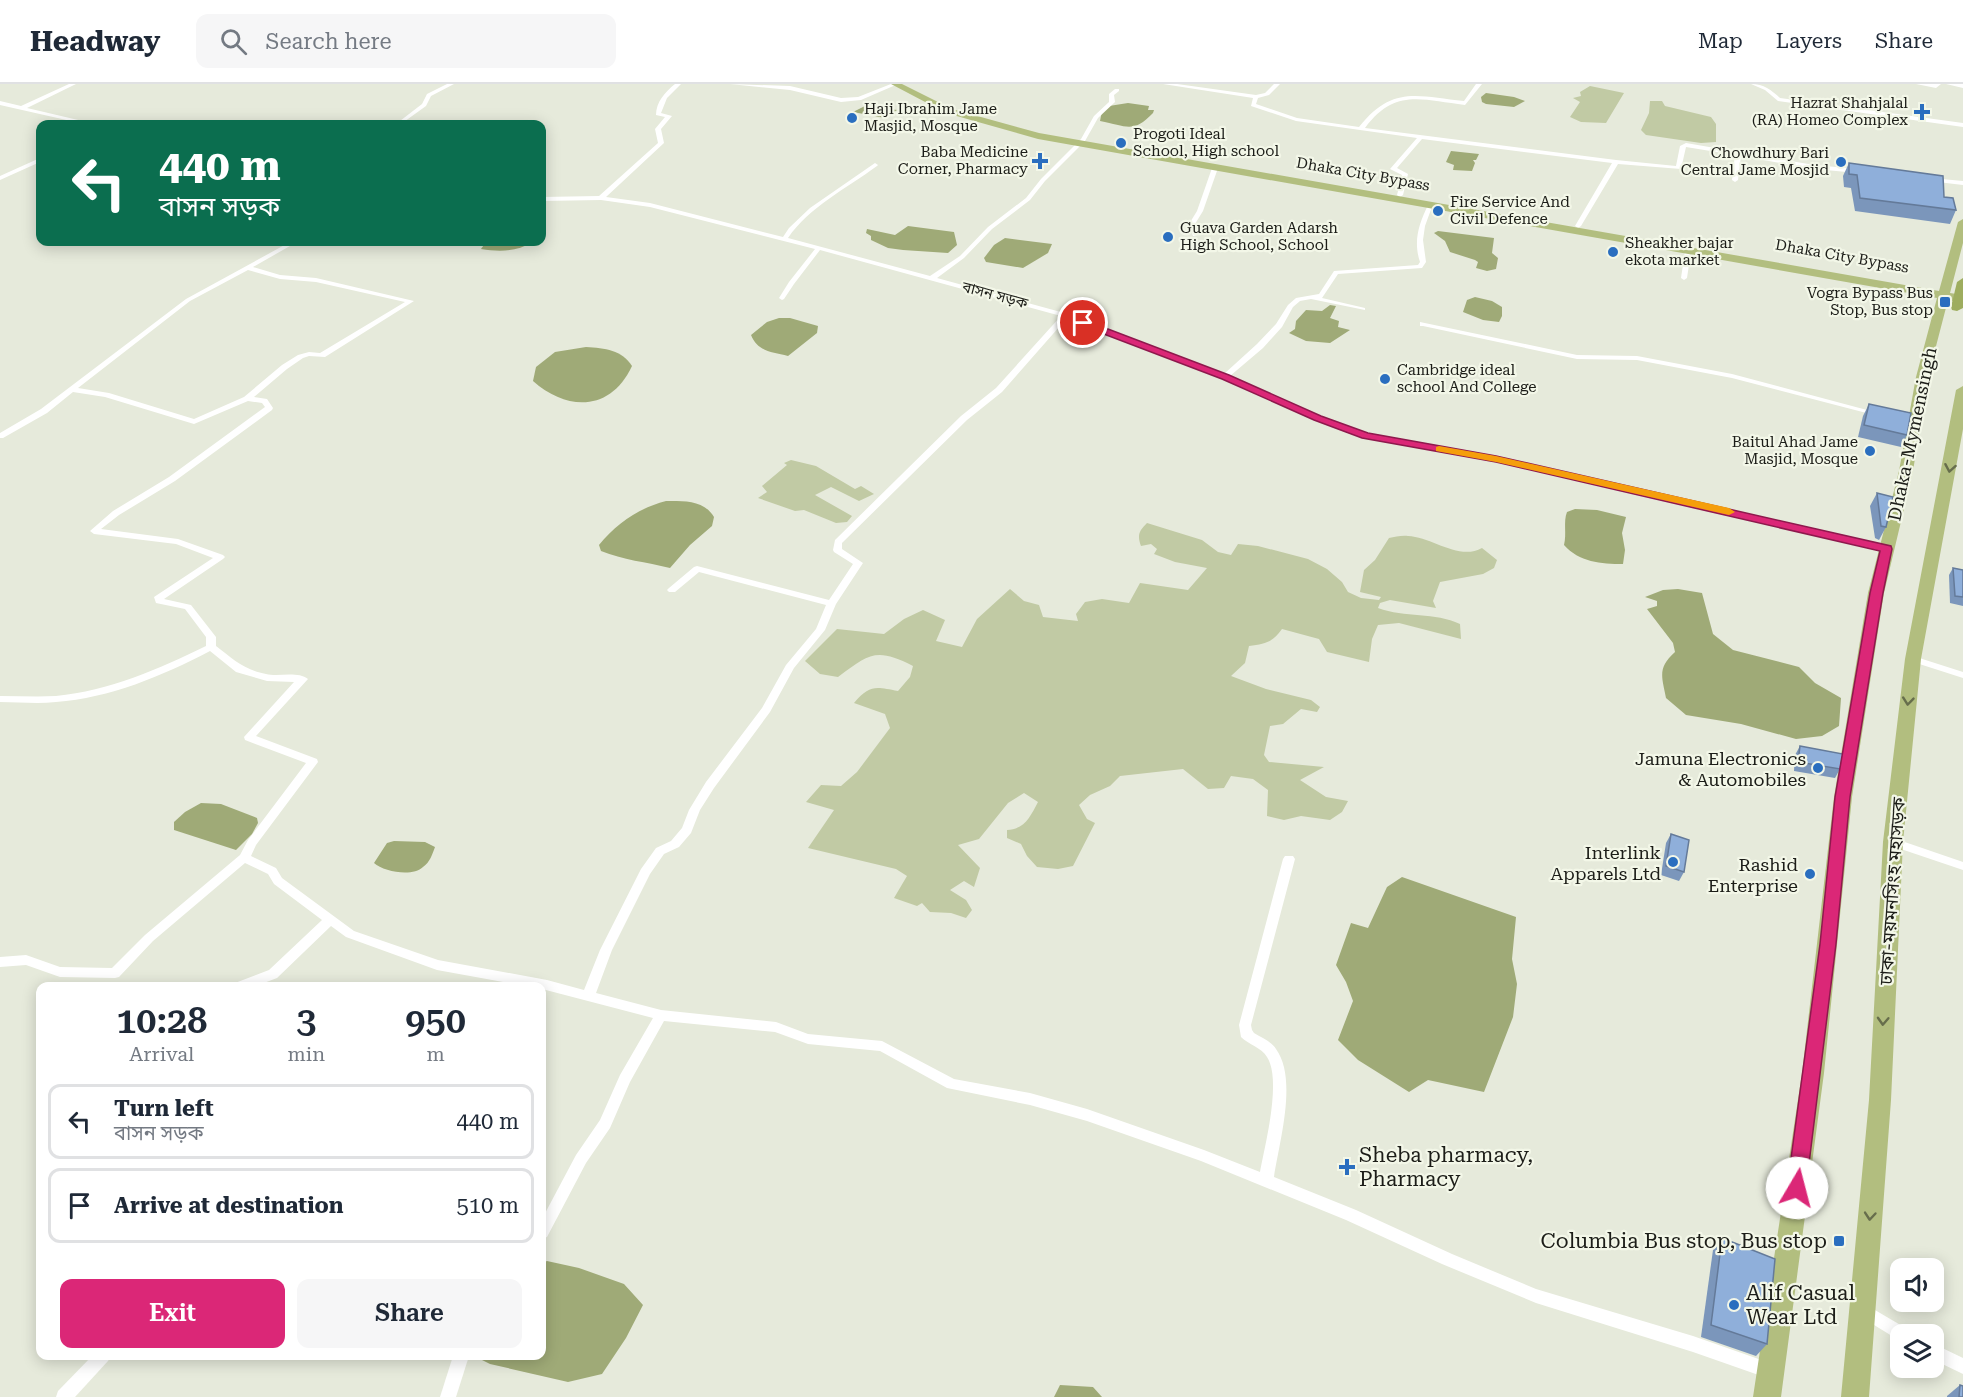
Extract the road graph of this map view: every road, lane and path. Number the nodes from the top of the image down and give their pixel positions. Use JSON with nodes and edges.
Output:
{"nodes":[{"id":1,"x":73,"y":84,"type":"edge"},
{"id":2,"x":451,"y":84,"type":"edge"},
{"id":3,"x":678,"y":84,"type":"edge"},
{"id":4,"x":733,"y":84,"type":"edge"},
{"id":5,"x":895,"y":84,"type":"edge"},
{"id":6,"x":907,"y":84,"type":"edge"},
{"id":7,"x":1166,"y":84,"type":"edge"},
{"id":8,"x":1277,"y":84,"type":"edge"},
{"id":9,"x":1479,"y":84,"type":"edge"},
{"id":10,"x":1754,"y":84,"type":"edge"},
{"id":11,"x":1919,"y":84,"type":"edge"},
{"id":12,"x":1938,"y":84,"type":"edge"},
{"id":13,"x":1949,"y":84,"type":"edge"},
{"id":14,"x":1963,"y":86,"type":"edge"},
{"id":15,"x":1117,"y":90,"type":"dead end"},
{"id":16,"x":1256,"y":97,"type":"junction"},
{"id":17,"x":0,"y":104,"type":"edge"},
{"id":18,"x":20,"y":109,"type":"junction"},
{"id":19,"x":71,"y":120,"type":"edge"},
{"id":20,"x":403,"y":120,"type":"edge"},
{"id":21,"x":1963,"y":124,"type":"edge"},
{"id":22,"x":1361,"y":129,"type":"junction"},
{"id":23,"x":1420,"y":138,"type":"junction"},
{"id":24,"x":1081,"y":142,"type":"junction"},
{"id":25,"x":1738,"y":153,"type":"junction"},
{"id":26,"x":36,"y":162,"type":"edge"},
{"id":27,"x":1616,"y":162,"type":"junction"},
{"id":28,"x":875,"y":165,"type":"dead end"},
{"id":29,"x":1215,"y":168,"type":"junction"},
{"id":30,"x":1861,"y":171,"type":"edge"},
{"id":31,"x":0,"y":178,"type":"edge"},
{"id":32,"x":1918,"y":178,"type":"edge"},
{"id":33,"x":1735,"y":180,"type":"dead end"},
{"id":34,"x":1963,"y":183,"type":"edge"},
{"id":35,"x":1400,"y":195,"type":"junction"},
{"id":36,"x":602,"y":198,"type":"junction"},
{"id":37,"x":546,"y":199,"type":"edge"},
{"id":38,"x":1431,"y":205,"type":"junction"},
{"id":39,"x":1963,"y":222,"type":"edge"},
{"id":40,"x":1578,"y":226,"type":"junction"},
{"id":41,"x":1195,"y":235,"type":"dead end"},
{"id":42,"x":784,"y":240,"type":"junction"},
{"id":43,"x":287,"y":246,"type":"edge"},
{"id":44,"x":819,"y":248,"type":"junction"},
{"id":45,"x":1688,"y":251,"type":"junction"},
{"id":46,"x":249,"y":268,"type":"junction"},
{"id":47,"x":932,"y":278,"type":"junction"},
{"id":48,"x":1684,"y":278,"type":"dead end"},
{"id":49,"x":1956,"y":293,"type":"edge"},
{"id":50,"x":1311,"y":297,"type":"junction"},
{"id":51,"x":783,"y":298,"type":"dead end"},
{"id":52,"x":1363,"y":309,"type":"dead end"},
{"id":53,"x":1066,"y":315,"type":"junction"},
{"id":54,"x":1423,"y":324,"type":"dead end"},
{"id":55,"x":1225,"y":377,"type":"junction"},
{"id":56,"x":74,"y":390,"type":"junction"},
{"id":57,"x":1963,"y":390,"type":"edge"},
{"id":58,"x":247,"y":399,"type":"junction"},
{"id":59,"x":1886,"y":416,"type":"edge"},
{"id":60,"x":0,"y":436,"type":"edge"},
{"id":61,"x":1886,"y":549,"type":"junction"},
{"id":62,"x":672,"y":590,"type":"dead end"},
{"id":63,"x":831,"y":604,"type":"junction"},
{"id":64,"x":211,"y":647,"type":"junction"},
{"id":65,"x":1913,"y":658,"type":"junction"},
{"id":66,"x":1963,"y":675,"type":"edge"},
{"id":67,"x":0,"y":699,"type":"edge"},
{"id":68,"x":1893,"y":842,"type":"junction"},
{"id":69,"x":244,"y":858,"type":"junction"},
{"id":70,"x":1290,"y":859,"type":"dead end"},
{"id":71,"x":1963,"y":866,"type":"edge"},
{"id":72,"x":331,"y":919,"type":"junction"},
{"id":73,"x":0,"y":962,"type":"edge"},
{"id":74,"x":252,"y":982,"type":"edge"},
{"id":75,"x":530,"y":982,"type":"edge"},
{"id":76,"x":546,"y":985,"type":"edge"},
{"id":77,"x":588,"y":996,"type":"junction"},
{"id":78,"x":661,"y":1015,"type":"junction"},
{"id":79,"x":1266,"y":1181,"type":"junction"},
{"id":80,"x":546,"y":1224,"type":"edge"},
{"id":81,"x":1863,"y":1310,"type":"junction"},
{"id":82,"x":1890,"y":1326,"type":"edge"},
{"id":83,"x":1944,"y":1357,"type":"edge"},
{"id":84,"x":99,"y":1360,"type":"edge"},
{"id":85,"x":460,"y":1360,"type":"edge"},
{"id":86,"x":1963,"y":1366,"type":"edge"},
{"id":87,"x":1771,"y":1371,"type":"junction"},
{"id":88,"x":64,"y":1397,"type":"edge"},
{"id":89,"x":448,"y":1397,"type":"edge"},
{"id":90,"x":1767,"y":1397,"type":"edge"},
{"id":91,"x":1855,"y":1397,"type":"edge"}],
"edges":[{"from":1,"to":18,"type":"street"},
{"from":2,"to":20,"type":"street"},
{"from":3,"to":36,"type":"street"},
{"from":4,"to":5,"type":"street"},
{"from":5,"to":24,"type":"highway"},
{"from":6,"to":24,"type":"highway","name":"Dhaka City Bypass"},
{"from":7,"to":16,"type":"street"},
{"from":8,"to":16,"type":"street"},
{"from":9,"to":22,"type":"street"},
{"from":10,"to":21,"type":"street"},
{"from":11,"to":12,"type":"street"},
{"from":13,"to":14,"type":"street"},
{"from":15,"to":24,"type":"street"},
{"from":16,"to":22,"type":"street"},
{"from":17,"to":18,"type":"street"},
{"from":18,"to":19,"type":"street"},
{"from":22,"to":23,"type":"street"},
{"from":23,"to":27,"type":"street"},
{"from":23,"to":35,"type":"street"},
{"from":24,"to":29,"type":"highway"},
{"from":24,"to":35,"type":"highway","name":"Dhaka City Bypass"},
{"from":24,"to":47,"type":"street"},
{"from":25,"to":27,"type":"street"},
{"from":25,"to":30,"type":"street"},
{"from":25,"to":33,"type":"street"},
{"from":26,"to":31,"type":"street"},
{"from":27,"to":40,"type":"street"},
{"from":28,"to":42,"type":"street"},
{"from":29,"to":38,"type":"highway"},
{"from":29,"to":41,"type":"street"},
{"from":32,"to":34,"type":"street"},
{"from":35,"to":40,"type":"highway","name":"Dhaka City Bypass"},
{"from":36,"to":37,"type":"street","name":"বাসন সড়ক"},
{"from":36,"to":42,"type":"street","name":"বাসন সড়ক"},
{"from":38,"to":45,"type":"highway"},
{"from":38,"to":50,"type":"street"},
{"from":39,"to":49,"type":"highway","name":"Dhaka-Mymensingh"},
{"from":40,"to":49,"type":"highway","name":"Dhaka City Bypass"},
{"from":42,"to":44,"type":"street","name":"বাসন সড়ক"},
{"from":43,"to":46,"type":"street"},
{"from":44,"to":47,"type":"street","name":"বাসন সড়ক"},
{"from":44,"to":51,"type":"street"},
{"from":45,"to":48,"type":"street"},
{"from":45,"to":49,"type":"highway"},
{"from":46,"to":56,"type":"street"},
{"from":46,"to":58,"type":"street"},
{"from":47,"to":53,"type":"street","name":"বাসন সড়ক"},
{"from":49,"to":61,"type":"highway","name":"Dhaka-Mymensingh"},
{"from":50,"to":52,"type":"street"},
{"from":50,"to":55,"type":"street"},
{"from":53,"to":55,"type":"street","name":"বাসন সড়ক"},
{"from":53,"to":63,"type":"street"},
{"from":54,"to":59,"type":"street"},
{"from":55,"to":61,"type":"street","name":"বাসন সড়ক"},
{"from":56,"to":58,"type":"street"},
{"from":56,"to":60,"type":"street"},
{"from":57,"to":65,"type":"highway","name":"ঢাকা-ময়মনসিংহ মহাসড়ক","one_way":true},
{"from":58,"to":64,"type":"street"},
{"from":61,"to":87,"type":"highway","name":"Dhaka-Mymensingh"},
{"from":62,"to":63,"type":"street"},
{"from":63,"to":77,"type":"street"},
{"from":64,"to":67,"type":"street"},
{"from":64,"to":69,"type":"street"},
{"from":65,"to":66,"type":"street"},
{"from":65,"to":68,"type":"highway","name":"ঢাকা-ময়মনসিংহ মহাসড়ক","one_way":true},
{"from":68,"to":71,"type":"street"},
{"from":68,"to":81,"type":"highway","name":"ঢাকা-ময়মনসিংহ মহাসড়ক","one_way":true},
{"from":69,"to":72,"type":"street"},
{"from":69,"to":73,"type":"street"},
{"from":70,"to":79,"type":"street"},
{"from":72,"to":74,"type":"street"},
{"from":72,"to":75,"type":"street"},
{"from":76,"to":77,"type":"street"},
{"from":77,"to":78,"type":"street"},
{"from":78,"to":79,"type":"street"},
{"from":78,"to":80,"type":"street"},
{"from":79,"to":87,"type":"street"},
{"from":81,"to":82,"type":"street"},
{"from":81,"to":91,"type":"highway","name":"ঢাকা-ময়মনসিংহ মহাসড়ক"},
{"from":83,"to":86,"type":"street"},
{"from":84,"to":88,"type":"street"},
{"from":85,"to":89,"type":"street"},
{"from":87,"to":90,"type":"highway","name":"Dhaka-Mymensingh"}]}
